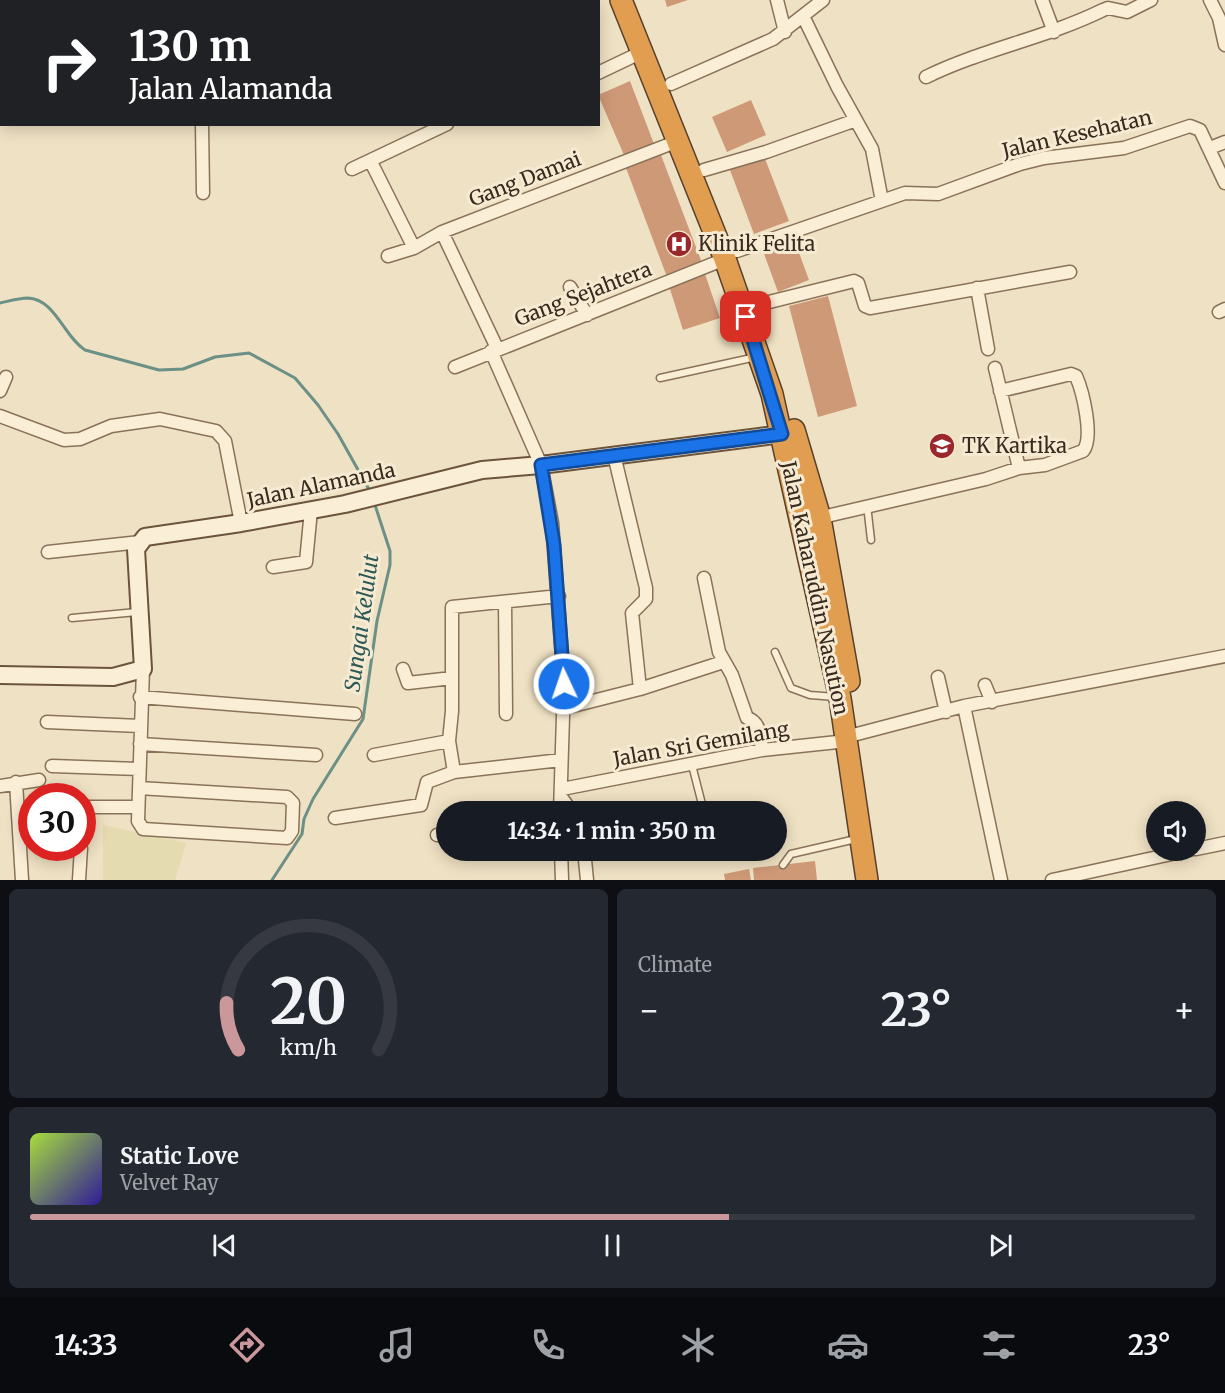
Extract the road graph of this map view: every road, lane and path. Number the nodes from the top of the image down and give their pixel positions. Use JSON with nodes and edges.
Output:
{"nodes":[{"id":1,"x":621,"y":0,"type":"edge"},
{"id":2,"x":636,"y":0,"type":"edge"},
{"id":3,"x":777,"y":0,"type":"edge"},
{"id":4,"x":823,"y":0,"type":"edge"},
{"id":5,"x":1042,"y":0,"type":"edge"},
{"id":6,"x":1151,"y":0,"type":"edge"},
{"id":7,"x":1210,"y":0,"type":"edge"},
{"id":8,"x":804,"y":18,"type":"junction"},
{"id":9,"x":785,"y":32,"type":"junction"},
{"id":10,"x":1054,"y":32,"type":"junction"},
{"id":11,"x":1225,"y":45,"type":"edge"},
{"id":12,"x":642,"y":52,"type":"junction"},
{"id":13,"x":600,"y":72,"type":"edge"},
{"id":14,"x":926,"y":77,"type":"dead end"},
{"id":15,"x":671,"y":84,"type":"junction"},
{"id":16,"x":856,"y":120,"type":"junction"},
{"id":17,"x":202,"y":126,"type":"edge"},
{"id":18,"x":443,"y":126,"type":"edge"},
{"id":19,"x":678,"y":141,"type":"junction"},
{"id":20,"x":1225,"y":142,"type":"edge"},
{"id":21,"x":1210,"y":148,"type":"junction"},
{"id":22,"x":371,"y":162,"type":"junction"},
{"id":23,"x":352,"y":169,"type":"dead end"},
{"id":24,"x":704,"y":170,"type":"junction"},
{"id":25,"x":1225,"y":183,"type":"edge"},
{"id":26,"x":203,"y":193,"type":"dead end"},
{"id":27,"x":882,"y":201,"type":"junction"},
{"id":28,"x":442,"y":232,"type":"junction"},
{"id":29,"x":414,"y":248,"type":"junction"},
{"id":30,"x":731,"y":255,"type":"junction"},
{"id":31,"x":388,"y":256,"type":"dead end"},
{"id":32,"x":1070,"y":272,"type":"dead end"},
{"id":33,"x":570,"y":287,"type":"dead end"},
{"id":34,"x":977,"y":288,"type":"junction"},
{"id":35,"x":757,"y":305,"type":"junction"},
{"id":36,"x":587,"y":315,"type":"junction"},
{"id":37,"x":988,"y":349,"type":"dead end"},
{"id":38,"x":494,"y":350,"type":"junction"},
{"id":39,"x":760,"y":356,"type":"junction"},
{"id":40,"x":455,"y":367,"type":"dead end"},
{"id":41,"x":995,"y":368,"type":"dead end"},
{"id":42,"x":6,"y":377,"type":"dead end"},
{"id":43,"x":660,"y":378,"type":"dead end"},
{"id":44,"x":0,"y":391,"type":"edge"},
{"id":45,"x":1000,"y":391,"type":"junction"},
{"id":46,"x":0,"y":416,"type":"edge"},
{"id":47,"x":782,"y":434,"type":"junction"},
{"id":48,"x":614,"y":456,"type":"junction"},
{"id":49,"x":541,"y":465,"type":"junction"},
{"id":50,"x":1019,"y":468,"type":"junction"},
{"id":51,"x":867,"y":506,"type":"junction"},
{"id":52,"x":311,"y":510,"type":"junction"},
{"id":53,"x":810,"y":520,"type":"junction"},
{"id":54,"x":241,"y":523,"type":"junction"},
{"id":55,"x":871,"y":540,"type":"dead end"},
{"id":56,"x":140,"y":542,"type":"junction"},
{"id":57,"x":48,"y":552,"type":"dead end"},
{"id":58,"x":273,"y":567,"type":"dead end"},
{"id":59,"x":704,"y":578,"type":"dead end"},
{"id":60,"x":559,"y":596,"type":"junction"},
{"id":61,"x":505,"y":602,"type":"junction"},
{"id":62,"x":141,"y":612,"type":"junction"},
{"id":63,"x":72,"y":618,"type":"dead end"},
{"id":64,"x":776,"y":652,"type":"dead end"},
{"id":65,"x":1225,"y":656,"type":"edge"},
{"id":66,"x":723,"y":662,"type":"junction"},
{"id":67,"x":143,"y":669,"type":"junction"},
{"id":68,"x":404,"y":669,"type":"dead end"},
{"id":69,"x":0,"y":675,"type":"edge"},
{"id":70,"x":938,"y":677,"type":"dead end"},
{"id":71,"x":452,"y":678,"type":"junction"},
{"id":72,"x":985,"y":685,"type":"dead end"},
{"id":73,"x":640,"y":689,"type":"junction"},
{"id":74,"x":140,"y":697,"type":"junction"},
{"id":75,"x":840,"y":698,"type":"junction"},
{"id":76,"x":992,"y":702,"type":"junction"},
{"id":77,"x":964,"y":706,"type":"junction"},
{"id":78,"x":561,"y":709,"type":"junction"},
{"id":79,"x":946,"y":712,"type":"junction"},
{"id":80,"x":355,"y":714,"type":"dead end"},
{"id":81,"x":506,"y":714,"type":"dead end"},
{"id":82,"x":47,"y":722,"type":"dead end"},
{"id":83,"x":140,"y":726,"type":"junction"},
{"id":84,"x":852,"y":737,"type":"junction"},
{"id":85,"x":449,"y":741,"type":"junction"},
{"id":86,"x":140,"y":744,"type":"junction"},
{"id":87,"x":762,"y":750,"type":"junction"},
{"id":88,"x":316,"y":755,"type":"dead end"},
{"id":89,"x":374,"y":755,"type":"dead end"},
{"id":90,"x":561,"y":760,"type":"junction"},
{"id":91,"x":692,"y":765,"type":"junction"},
{"id":92,"x":52,"y":766,"type":"dead end"},
{"id":93,"x":139,"y":769,"type":"junction"},
{"id":94,"x":454,"y":772,"type":"junction"},
{"id":95,"x":39,"y":780,"type":"dead end"},
{"id":96,"x":16,"y":782,"type":"junction"},
{"id":97,"x":0,"y":786,"type":"edge"},
{"id":98,"x":139,"y":788,"type":"junction"},
{"id":99,"x":18,"y":793,"type":"edge"},
{"id":100,"x":562,"y":793,"type":"junction"},
{"id":101,"x":561,"y":801,"type":"edge"},
{"id":102,"x":566,"y":801,"type":"edge"},
{"id":103,"x":701,"y":801,"type":"edge"},
{"id":104,"x":96,"y":807,"type":"edge"},
{"id":105,"x":138,"y":807,"type":"junction"},
{"id":106,"x":334,"y":818,"type":"dead end"},
{"id":107,"x":861,"y":838,"type":"junction"},
{"id":108,"x":1225,"y":843,"type":"edge"},
{"id":109,"x":1206,"y":847,"type":"edge"},
{"id":110,"x":1146,"y":860,"type":"edge"},
{"id":111,"x":24,"y":861,"type":"edge"},
{"id":112,"x":80,"y":861,"type":"edge"},
{"id":113,"x":561,"y":861,"type":"edge"},
{"id":114,"x":585,"y":861,"type":"edge"},
{"id":115,"x":783,"y":865,"type":"dead end"},
{"id":116,"x":1068,"y":879,"type":"edge"},
{"id":117,"x":22,"y":880,"type":"edge"},
{"id":118,"x":79,"y":880,"type":"edge"},
{"id":119,"x":562,"y":880,"type":"edge"},
{"id":120,"x":587,"y":880,"type":"edge"},
{"id":121,"x":867,"y":880,"type":"edge"},
{"id":122,"x":881,"y":880,"type":"edge"},
{"id":123,"x":1001,"y":880,"type":"edge"},
{"id":124,"x":1052,"y":880,"type":"edge"}],
"edges":[{"from":1,"to":12,"type":"highway","name":"Jalan Kaharuddin Nasution"},
{"from":2,"to":15,"type":"highway","name":"Jalan Kaharuddin Nasution"},
{"from":3,"to":9,"type":"street"},
{"from":4,"to":8,"type":"street"},
{"from":5,"to":10,"type":"street"},
{"from":6,"to":10,"type":"street"},
{"from":7,"to":11,"type":"street"},
{"from":8,"to":9,"type":"street"},
{"from":8,"to":16,"type":"street"},
{"from":9,"to":15,"type":"street"},
{"from":10,"to":14,"type":"street"},
{"from":12,"to":13,"type":"street"},
{"from":12,"to":19,"type":"highway","name":"Jalan Kaharuddin Nasution"},
{"from":15,"to":24,"type":"highway","name":"Jalan Kaharuddin Nasution"},
{"from":16,"to":24,"type":"street"},
{"from":16,"to":27,"type":"street"},
{"from":17,"to":26,"type":"street"},
{"from":18,"to":22,"type":"street"},
{"from":19,"to":28,"type":"street","name":"Gang Damai"},
{"from":19,"to":30,"type":"highway","name":"Jalan Kaharuddin Nasution"},
{"from":20,"to":21,"type":"street"},
{"from":21,"to":25,"type":"street","name":"Jalan Kesehatan"},
{"from":21,"to":27,"type":"street","name":"Jalan Kesehatan"},
{"from":22,"to":23,"type":"street"},
{"from":22,"to":29,"type":"street"},
{"from":24,"to":30,"type":"highway","name":"Jalan Kaharuddin Nasution"},
{"from":27,"to":30,"type":"street","name":"Jalan Kesehatan"},
{"from":28,"to":29,"type":"street","name":"Gang Damai"},
{"from":28,"to":38,"type":"street"},
{"from":29,"to":31,"type":"street","name":"Gang Damai"},
{"from":30,"to":35,"type":"highway","name":"Jalan Kaharuddin Nasution"},
{"from":30,"to":36,"type":"street","name":"Gang Sejahtera"},
{"from":30,"to":39,"type":"highway","name":"Jalan Kaharuddin Nasution"},
{"from":32,"to":34,"type":"street"},
{"from":33,"to":36,"type":"street"},
{"from":34,"to":35,"type":"street"},
{"from":34,"to":37,"type":"street"},
{"from":35,"to":53,"type":"highway","name":"Jalan Kaharuddin Nasution"},
{"from":36,"to":38,"type":"street","name":"Gang Sejahtera"},
{"from":38,"to":40,"type":"street","name":"Gang Sejahtera"},
{"from":38,"to":49,"type":"street"},
{"from":39,"to":43,"type":"lane"},
{"from":39,"to":47,"type":"highway","name":"Jalan Kaharuddin Nasution"},
{"from":41,"to":45,"type":"street"},
{"from":42,"to":44,"type":"street"},
{"from":45,"to":50,"type":"street"},
{"from":45,"to":50,"type":"street"},
{"from":46,"to":54,"type":"street"},
{"from":47,"to":48,"type":"street","name":"Jalan Alamanda"},
{"from":47,"to":53,"type":"highway","name":"Jalan Kaharuddin Nasution"},
{"from":48,"to":49,"type":"street","name":"Jalan Alamanda"},
{"from":48,"to":73,"type":"street"},
{"from":49,"to":52,"type":"street","name":"Jalan Alamanda"},
{"from":49,"to":60,"type":"street"},
{"from":50,"to":51,"type":"street"},
{"from":51,"to":53,"type":"street"},
{"from":51,"to":55,"type":"lane"},
{"from":52,"to":54,"type":"street","name":"Jalan Alamanda"},
{"from":52,"to":58,"type":"street"},
{"from":53,"to":75,"type":"highway","name":"Jalan Kaharuddin Nasution"},
{"from":53,"to":84,"type":"highway","name":"Jalan Kaharuddin Nasution"},
{"from":54,"to":56,"type":"street","name":"Jalan Alamanda"},
{"from":56,"to":57,"type":"street"},
{"from":56,"to":62,"type":"street"},
{"from":59,"to":66,"type":"street"},
{"from":60,"to":61,"type":"street"},
{"from":60,"to":78,"type":"street"},
{"from":61,"to":71,"type":"street"},
{"from":61,"to":81,"type":"street"},
{"from":62,"to":63,"type":"lane"},
{"from":62,"to":67,"type":"street"},
{"from":64,"to":75,"type":"lane"},
{"from":65,"to":76,"type":"street","name":"Jalan Sri Gemilang"},
{"from":66,"to":73,"type":"street"},
{"from":66,"to":87,"type":"street"},
{"from":67,"to":69,"type":"street"},
{"from":67,"to":74,"type":"street"},
{"from":68,"to":71,"type":"street"},
{"from":70,"to":79,"type":"street"},
{"from":71,"to":85,"type":"street"},
{"from":72,"to":76,"type":"street"},
{"from":73,"to":78,"type":"street"},
{"from":74,"to":80,"type":"street"},
{"from":74,"to":83,"type":"street"},
{"from":75,"to":84,"type":"highway","name":"Jalan Kaharuddin Nasution"},
{"from":76,"to":77,"type":"street","name":"Jalan Sri Gemilang"},
{"from":77,"to":79,"type":"street","name":"Jalan Sri Gemilang"},
{"from":77,"to":123,"type":"street"},
{"from":78,"to":90,"type":"street"},
{"from":79,"to":84,"type":"street","name":"Jalan Sri Gemilang"},
{"from":82,"to":83,"type":"street"},
{"from":83,"to":86,"type":"street"},
{"from":84,"to":87,"type":"street","name":"Jalan Sri Gemilang"},
{"from":84,"to":107,"type":"highway","name":"Jalan Kaharuddin Nasution"},
{"from":84,"to":122,"type":"highway","name":"Jalan Kaharuddin Nasution"},
{"from":85,"to":89,"type":"street"},
{"from":85,"to":94,"type":"street"},
{"from":86,"to":88,"type":"street"},
{"from":86,"to":93,"type":"street"},
{"from":87,"to":91,"type":"street","name":"Jalan Sri Gemilang"},
{"from":90,"to":94,"type":"street"},
{"from":90,"to":100,"type":"street"},
{"from":91,"to":100,"type":"street","name":"Jalan Sri Gemilang"},
{"from":91,"to":103,"type":"lane"},
{"from":92,"to":93,"type":"street"},
{"from":93,"to":98,"type":"street"},
{"from":94,"to":106,"type":"street"},
{"from":95,"to":96,"type":"street"},
{"from":96,"to":97,"type":"street"},
{"from":96,"to":99,"type":"street"},
{"from":98,"to":105,"type":"street"},
{"from":98,"to":105,"type":"street"},
{"from":100,"to":101,"type":"street"},
{"from":100,"to":102,"type":"street"},
{"from":104,"to":105,"type":"street"},
{"from":107,"to":115,"type":"lane"},
{"from":107,"to":121,"type":"highway","name":"Jalan Kaharuddin Nasution"},
{"from":108,"to":109,"type":"street"},
{"from":110,"to":116,"type":"street"},
{"from":111,"to":117,"type":"street"},
{"from":112,"to":118,"type":"street"},
{"from":113,"to":119,"type":"street"},
{"from":114,"to":120,"type":"street"},
{"from":116,"to":124,"type":"street"}]}
